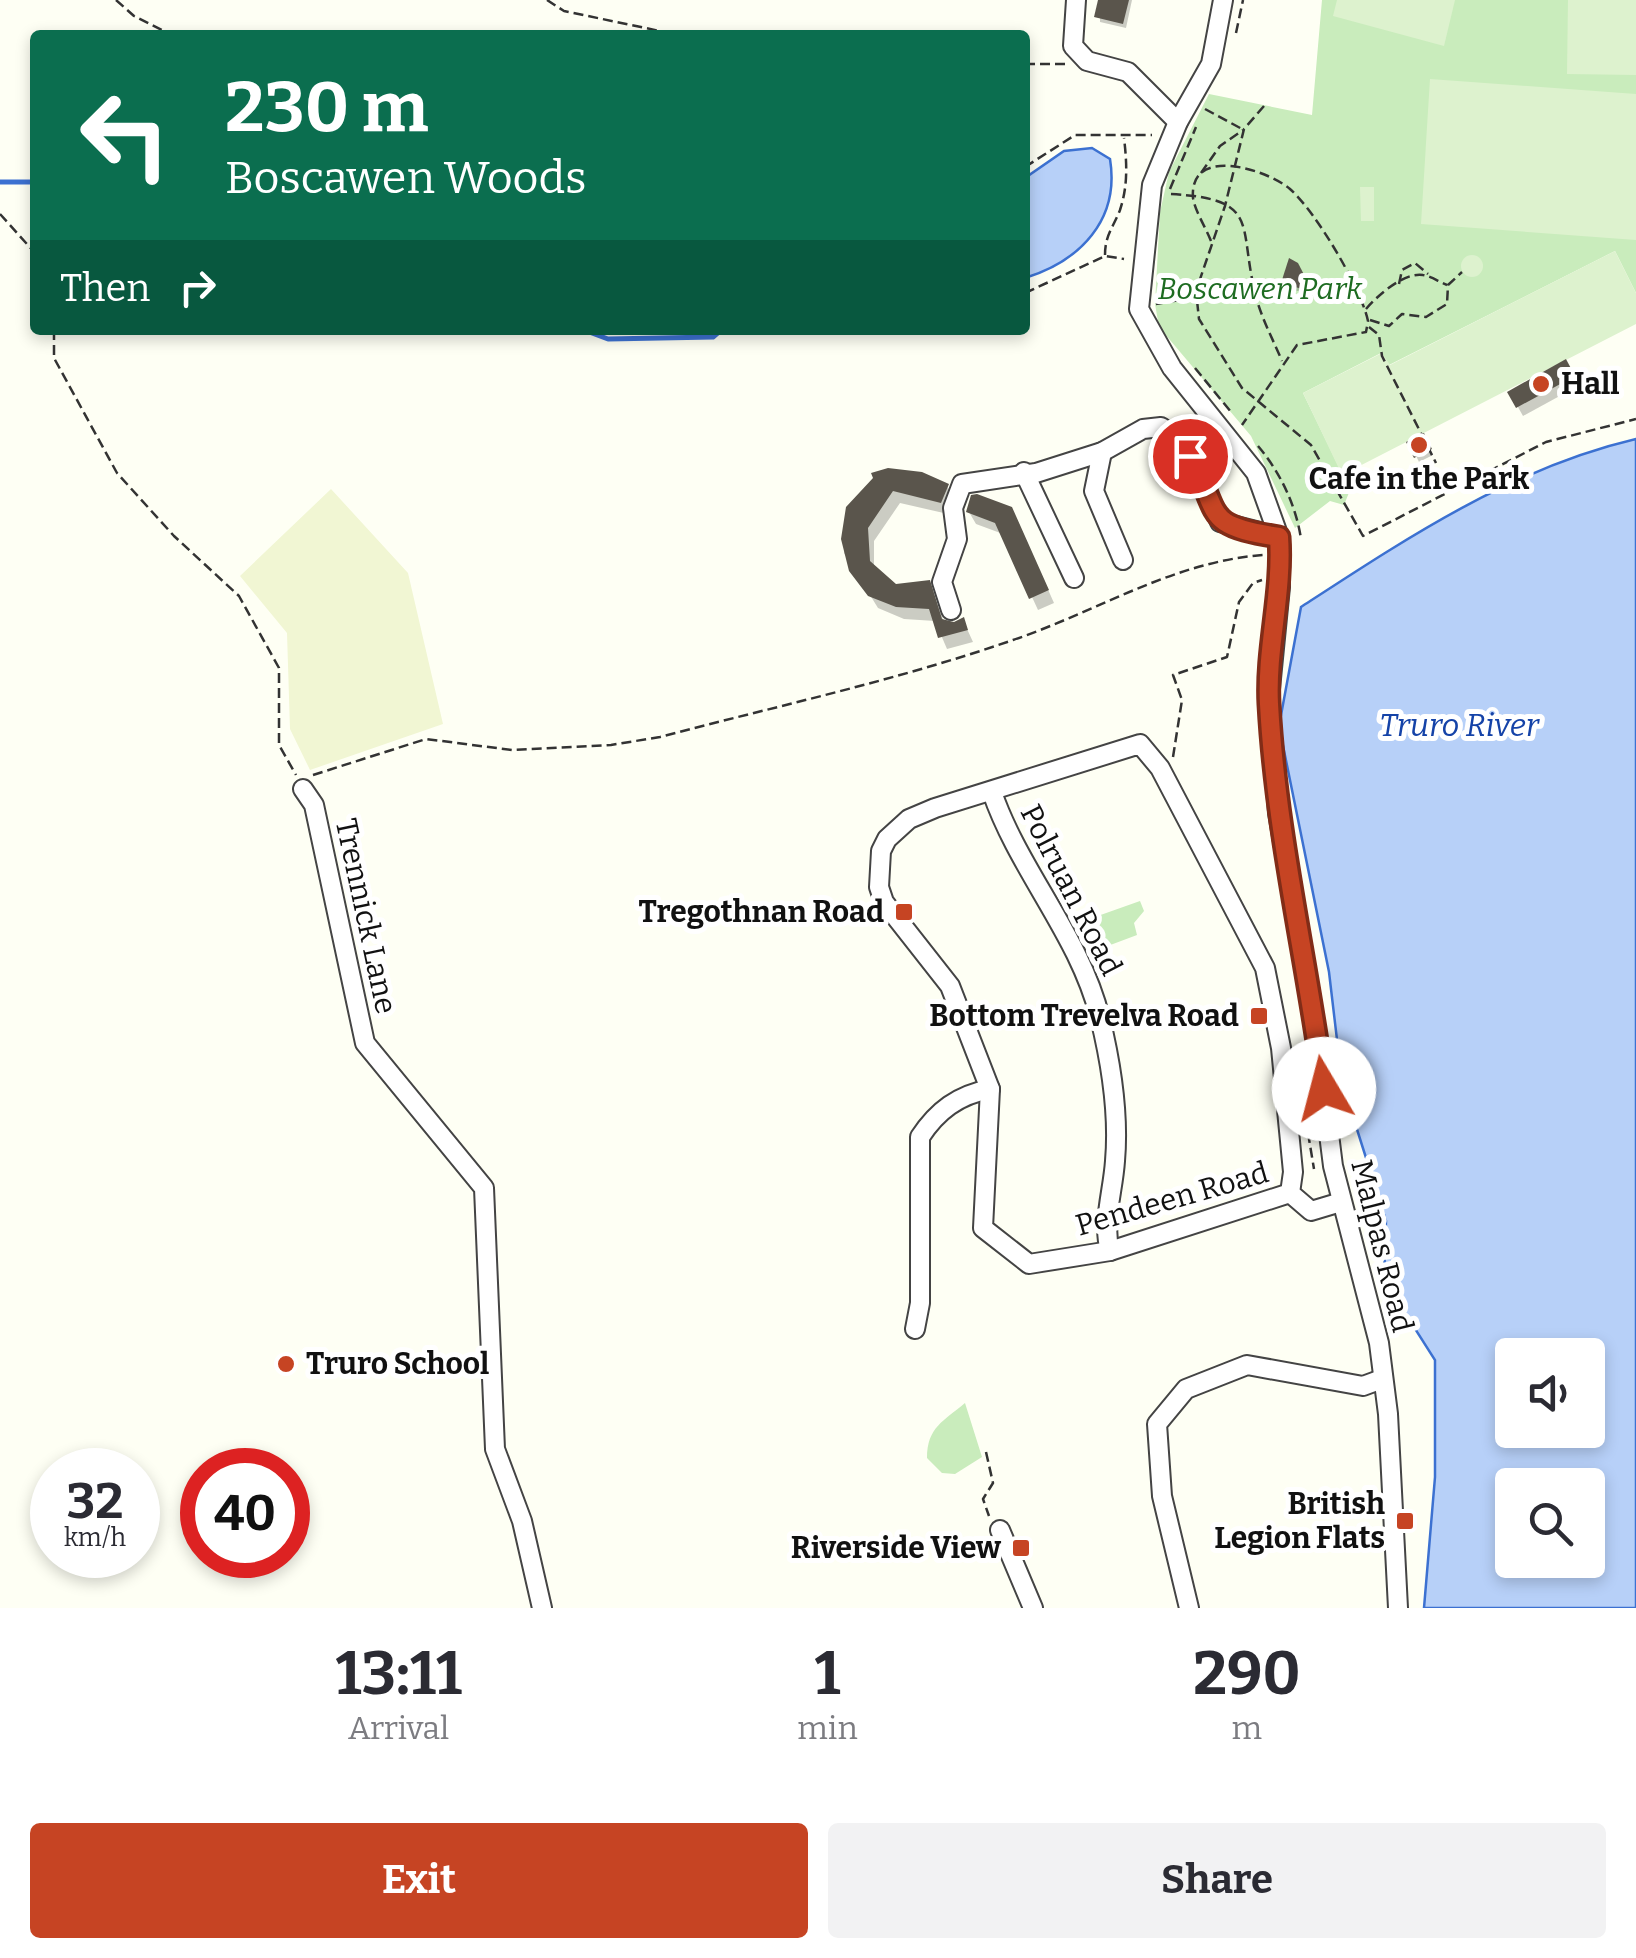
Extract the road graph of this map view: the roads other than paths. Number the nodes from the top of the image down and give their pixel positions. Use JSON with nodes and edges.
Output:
{"nodes":[{"id":1,"x":1076,"y":0,"type":"edge"},
{"id":2,"x":1223,"y":0,"type":"edge"},
{"id":3,"x":1183,"y":128,"type":"junction"},
{"id":4,"x":1102,"y":452,"type":"junction"},
{"id":5,"x":1024,"y":472,"type":"junction"},
{"id":6,"x":1280,"y":546,"type":"junction"},
{"id":7,"x":1124,"y":560,"type":"dead end"},
{"id":8,"x":1074,"y":578,"type":"dead end"},
{"id":9,"x":951,"y":610,"type":"dead end"},
{"id":10,"x":303,"y":789,"type":"road end"},
{"id":11,"x":992,"y":792,"type":"junction"},
{"id":12,"x":990,"y":1089,"type":"junction"},
{"id":13,"x":1290,"y":1193,"type":"junction"},
{"id":14,"x":1341,"y":1202,"type":"junction"},
{"id":15,"x":1110,"y":1252,"type":"junction"},
{"id":16,"x":915,"y":1329,"type":"dead end"},
{"id":17,"x":1382,"y":1379,"type":"junction"},
{"id":18,"x":1000,"y":1530,"type":"road end"},
{"id":19,"x":542,"y":1608,"type":"edge"},
{"id":20,"x":1033,"y":1608,"type":"edge"},
{"id":21,"x":1189,"y":1608,"type":"edge"},
{"id":22,"x":1398,"y":1608,"type":"edge"}],
"edges":[{"from":1,"to":3,"type":"street"},
{"from":2,"to":3,"type":"street","name":"Malpas Road"},
{"from":3,"to":6,"type":"street","name":"Malpas Road"},
{"from":4,"to":5,"type":"street"},
{"from":4,"to":6,"type":"street"},
{"from":4,"to":7,"type":"street"},
{"from":5,"to":8,"type":"street"},
{"from":5,"to":9,"type":"street"},
{"from":6,"to":14,"type":"street","name":"Malpas Road"},
{"from":10,"to":19,"type":"street","name":"Trennick Lane"},
{"from":11,"to":12,"type":"street"},
{"from":11,"to":13,"type":"street"},
{"from":11,"to":15,"type":"street","name":"Polruan Road"},
{"from":12,"to":15,"type":"street","name":"Pendeen Road"},
{"from":12,"to":16,"type":"street"},
{"from":13,"to":14,"type":"street","name":"Pendeen Road"},
{"from":13,"to":15,"type":"street","name":"Pendeen Road"},
{"from":14,"to":17,"type":"street","name":"Malpas Road"},
{"from":17,"to":21,"type":"street"},
{"from":17,"to":22,"type":"street","name":"Malpas Road"},
{"from":18,"to":20,"type":"street"}]}
